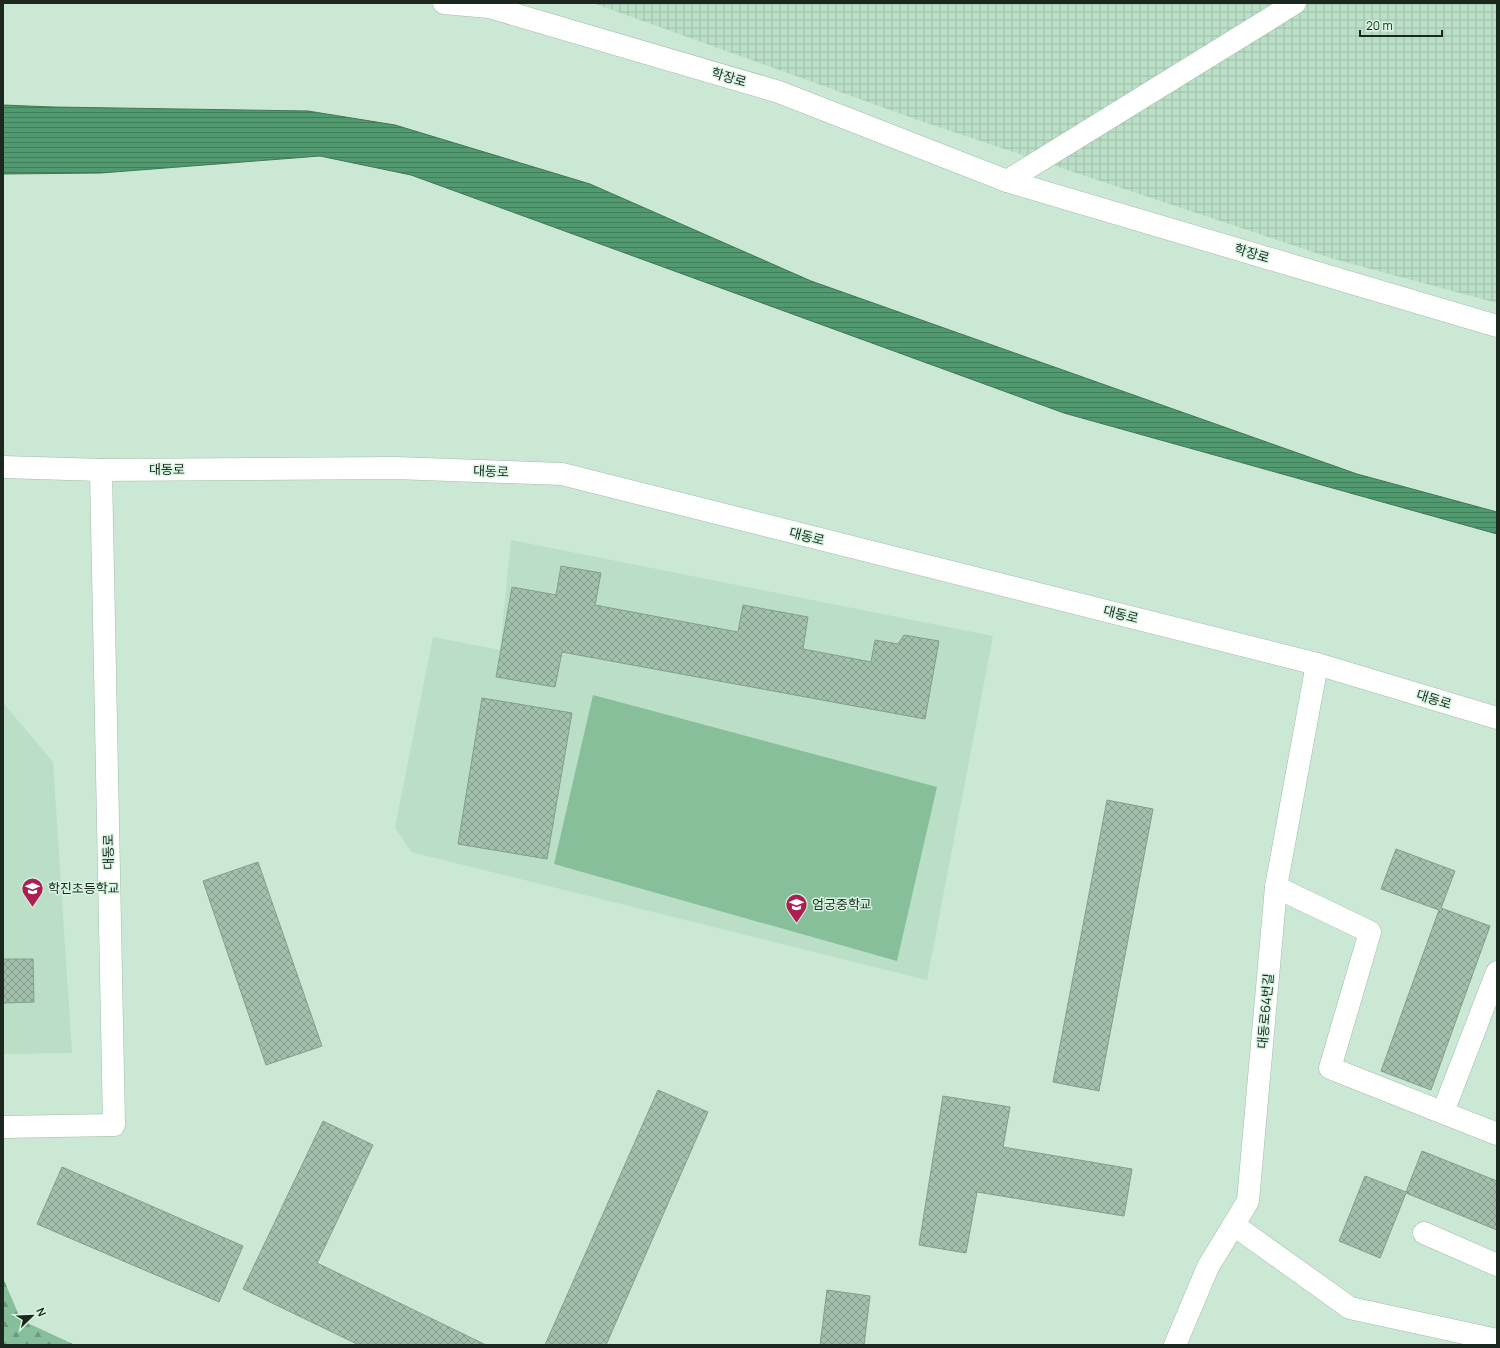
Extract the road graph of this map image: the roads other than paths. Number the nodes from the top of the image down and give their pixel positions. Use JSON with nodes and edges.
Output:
{"nodes":[{"id":1,"x":444,"y":3,"type":"edge"},
{"id":2,"x":1295,"y":3,"type":"edge"},
{"id":3,"x":489,"y":5,"type":"edge"},
{"id":4,"x":1007,"y":181,"type":"junction"},
{"id":5,"x":1497,"y":326,"type":"edge"},
{"id":6,"x":3,"y":467,"type":"edge"},
{"id":7,"x":101,"y":470,"type":"junction"},
{"id":8,"x":1317,"y":664,"type":"junction"},
{"id":9,"x":1497,"y":718,"type":"edge"},
{"id":10,"x":1276,"y":886,"type":"junction"},
{"id":11,"x":1497,"y":972,"type":"edge"},
{"id":12,"x":1443,"y":1112,"type":"junction"},
{"id":13,"x":3,"y":1127,"type":"edge"},
{"id":14,"x":1497,"y":1134,"type":"edge"},
{"id":15,"x":1234,"y":1225,"type":"junction"},
{"id":16,"x":1424,"y":1234,"type":"dead end"},
{"id":17,"x":1497,"y":1265,"type":"edge"},
{"id":18,"x":1497,"y":1340,"type":"edge"},
{"id":19,"x":1175,"y":1345,"type":"edge"}],
"edges":[{"from":1,"to":3,"type":"main road","name":"학장로"},
{"from":2,"to":4,"type":"main road"},
{"from":3,"to":4,"type":"main road","name":"학장로"},
{"from":4,"to":5,"type":"main road","name":"학장로"},
{"from":6,"to":7,"type":"main road","name":"대동로"},
{"from":7,"to":8,"type":"main road","name":"대동로"},
{"from":7,"to":13,"type":"main road","name":"대동로"},
{"from":8,"to":9,"type":"main road","name":"대동로"},
{"from":8,"to":10,"type":"main road","name":"대동로64번길"},
{"from":10,"to":12,"type":"main road"},
{"from":10,"to":15,"type":"main road","name":"대동로64번길"},
{"from":11,"to":12,"type":"main road"},
{"from":12,"to":14,"type":"main road"},
{"from":15,"to":18,"type":"main road"},
{"from":15,"to":19,"type":"main road","name":"대동로64번길"},
{"from":16,"to":17,"type":"main road"}]}
